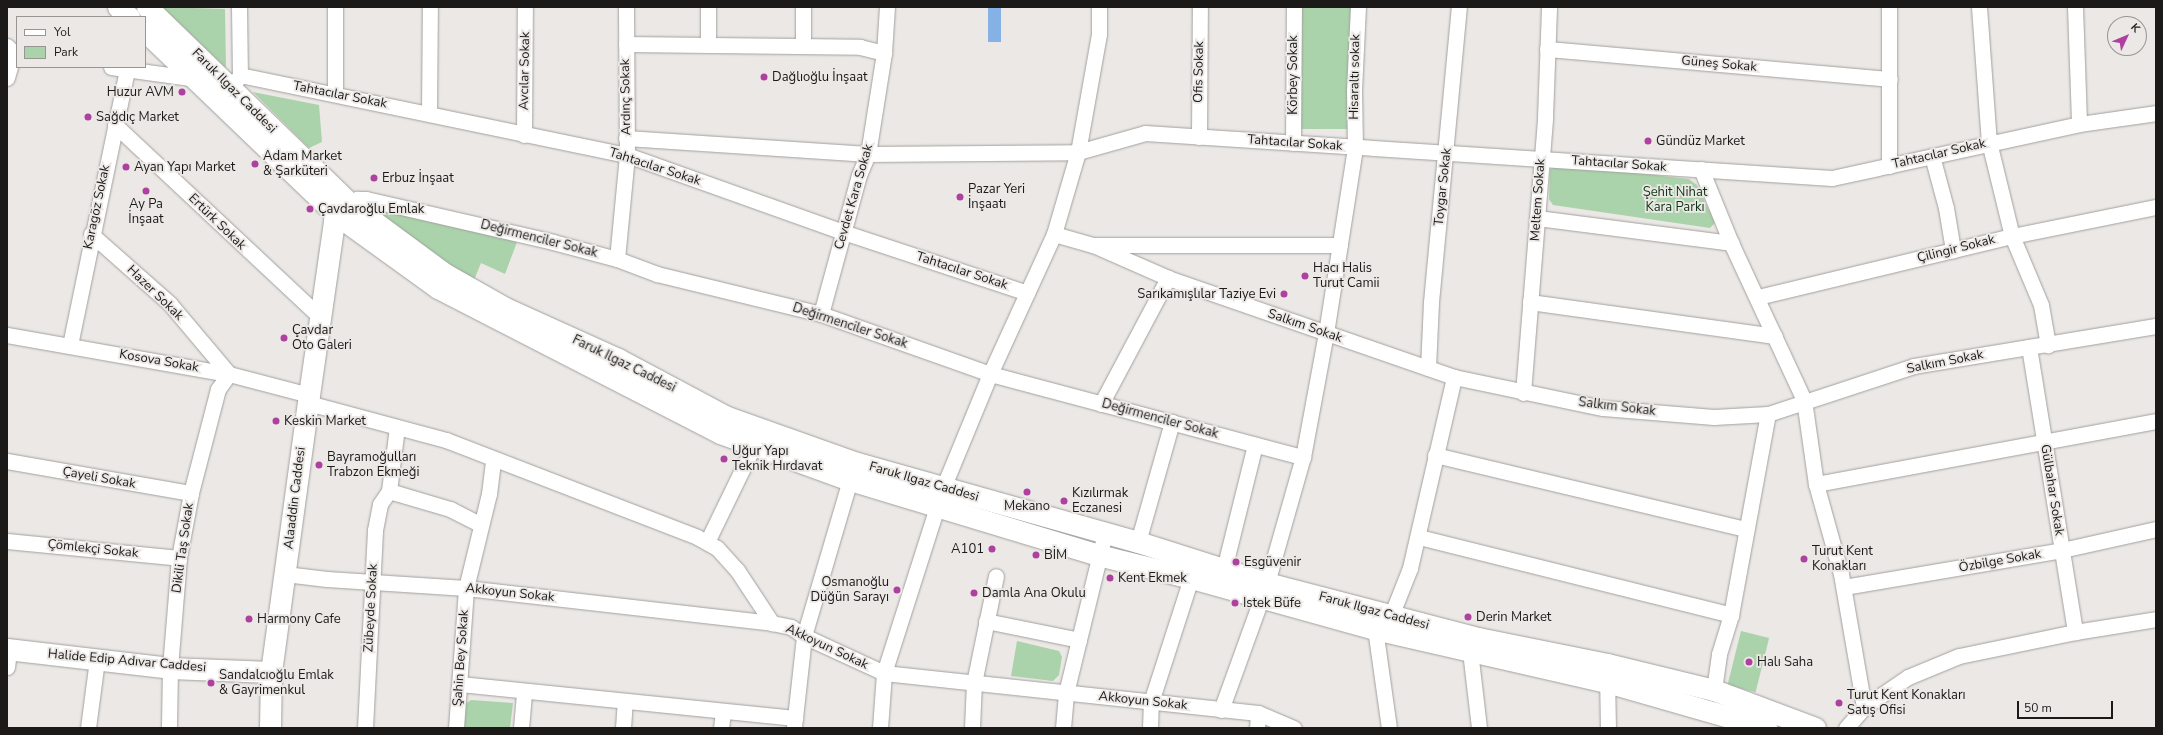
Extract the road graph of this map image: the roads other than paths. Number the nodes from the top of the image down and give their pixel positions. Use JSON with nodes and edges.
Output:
{"nodes":[{"id":1,"x":118,"y":7,"type":"edge"},
{"id":2,"x":147,"y":7,"type":"edge"},
{"id":3,"x":239,"y":7,"type":"edge"},
{"id":4,"x":335,"y":7,"type":"edge"},
{"id":5,"x":430,"y":7,"type":"edge"},
{"id":6,"x":525,"y":7,"type":"edge"},
{"id":7,"x":626,"y":7,"type":"edge"},
{"id":8,"x":708,"y":7,"type":"edge"},
{"id":9,"x":803,"y":7,"type":"edge"},
{"id":10,"x":887,"y":7,"type":"edge"},
{"id":11,"x":1099,"y":7,"type":"edge"},
{"id":12,"x":1200,"y":7,"type":"edge"},
{"id":13,"x":1294,"y":7,"type":"edge"},
{"id":14,"x":1358,"y":7,"type":"edge"},
{"id":15,"x":1459,"y":7,"type":"edge"},
{"id":16,"x":1549,"y":7,"type":"edge"},
{"id":17,"x":1889,"y":7,"type":"edge"},
{"id":18,"x":1980,"y":7,"type":"edge"},
{"id":19,"x":2075,"y":7,"type":"edge"},
{"id":20,"x":128,"y":16,"type":"edge"},
{"id":21,"x":146,"y":32,"type":"edge"},
{"id":22,"x":626,"y":44,"type":"junction"},
{"id":23,"x":708,"y":45,"type":"junction"},
{"id":24,"x":803,"y":46,"type":"junction"},
{"id":25,"x":1548,"y":49,"type":"junction"},
{"id":26,"x":11,"y":51,"type":"edge"},
{"id":27,"x":884,"y":53,"type":"junction"},
{"id":28,"x":119,"y":68,"type":"edge"},
{"id":29,"x":127,"y":69,"type":"junction"},
{"id":30,"x":7,"y":78,"type":"edge"},
{"id":31,"x":1890,"y":78,"type":"junction"},
{"id":32,"x":197,"y":79,"type":"junction"},
{"id":33,"x":236,"y":81,"type":"junction"},
{"id":34,"x":335,"y":94,"type":"junction"},
{"id":35,"x":429,"y":112,"type":"junction"},
{"id":36,"x":2156,"y":113,"type":"edge"},
{"id":37,"x":2079,"y":124,"type":"junction"},
{"id":38,"x":115,"y":125,"type":"junction"},
{"id":39,"x":524,"y":135,"type":"junction"},
{"id":40,"x":1199,"y":137,"type":"junction"},
{"id":41,"x":626,"y":138,"type":"junction"},
{"id":42,"x":1989,"y":142,"type":"junction"},
{"id":43,"x":1293,"y":143,"type":"junction"},
{"id":44,"x":1355,"y":147,"type":"junction"},
{"id":45,"x":1078,"y":152,"type":"junction"},
{"id":46,"x":1446,"y":153,"type":"junction"},
{"id":47,"x":868,"y":154,"type":"junction"},
{"id":48,"x":627,"y":155,"type":"junction"},
{"id":49,"x":1932,"y":156,"type":"junction"},
{"id":50,"x":1541,"y":159,"type":"junction"},
{"id":51,"x":1889,"y":166,"type":"junction"},
{"id":52,"x":1701,"y":169,"type":"junction"},
{"id":53,"x":2156,"y":207,"type":"edge"},
{"id":54,"x":344,"y":210,"type":"junction"},
{"id":55,"x":1537,"y":218,"type":"junction"},
{"id":56,"x":843,"y":232,"type":"junction"},
{"id":57,"x":91,"y":234,"type":"junction"},
{"id":58,"x":1054,"y":234,"type":"junction"},
{"id":59,"x":2012,"y":236,"type":"junction"},
{"id":60,"x":1731,"y":243,"type":"junction"},
{"id":61,"x":1093,"y":245,"type":"junction"},
{"id":62,"x":1340,"y":245,"type":"junction"},
{"id":63,"x":1953,"y":250,"type":"junction"},
{"id":64,"x":617,"y":259,"type":"junction"},
{"id":65,"x":1168,"y":278,"type":"junction"},
{"id":66,"x":1027,"y":293,"type":"junction"},
{"id":67,"x":1758,"y":297,"type":"junction"},
{"id":68,"x":1530,"y":302,"type":"junction"},
{"id":69,"x":821,"y":314,"type":"junction"},
{"id":70,"x":321,"y":318,"type":"junction"},
{"id":71,"x":2156,"y":326,"type":"edge"},
{"id":72,"x":1326,"y":333,"type":"junction"},
{"id":73,"x":7,"y":335,"type":"edge"},
{"id":74,"x":1775,"y":336,"type":"junction"},
{"id":75,"x":70,"y":345,"type":"junction"},
{"id":76,"x":2048,"y":346,"type":"junction"},
{"id":77,"x":2029,"y":347,"type":"junction"},
{"id":78,"x":1428,"y":368,"type":"junction"},
{"id":79,"x":229,"y":374,"type":"junction"},
{"id":80,"x":990,"y":374,"type":"junction"},
{"id":81,"x":1454,"y":377,"type":"junction"},
{"id":82,"x":1523,"y":393,"type":"junction"},
{"id":83,"x":308,"y":399,"type":"junction"},
{"id":84,"x":1804,"y":400,"type":"junction"},
{"id":85,"x":1101,"y":404,"type":"junction"},
{"id":86,"x":1768,"y":414,"type":"junction"},
{"id":87,"x":2156,"y":421,"type":"edge"},
{"id":88,"x":1172,"y":422,"type":"junction"},
{"id":89,"x":397,"y":427,"type":"junction"},
{"id":90,"x":2044,"y":442,"type":"junction"},
{"id":91,"x":754,"y":445,"type":"junction"},
{"id":92,"x":1255,"y":445,"type":"junction"},
{"id":93,"x":1435,"y":455,"type":"junction"},
{"id":94,"x":1303,"y":457,"type":"junction"},
{"id":95,"x":494,"y":459,"type":"junction"},
{"id":96,"x":7,"y":461,"type":"edge"},
{"id":97,"x":850,"y":480,"type":"junction"},
{"id":98,"x":1816,"y":484,"type":"junction"},
{"id":99,"x":389,"y":491,"type":"junction"},
{"id":100,"x":191,"y":493,"type":"junction"},
{"id":101,"x":940,"y":497,"type":"junction"},
{"id":102,"x":481,"y":525,"type":"junction"},
{"id":103,"x":1745,"y":529,"type":"junction"},
{"id":104,"x":2156,"y":529,"type":"edge"},
{"id":105,"x":1105,"y":533,"type":"junction"},
{"id":106,"x":1419,"y":537,"type":"junction"},
{"id":107,"x":7,"y":540,"type":"edge"},
{"id":108,"x":707,"y":542,"type":"junction"},
{"id":109,"x":1138,"y":542,"type":"junction"},
{"id":110,"x":2062,"y":550,"type":"junction"},
{"id":111,"x":1098,"y":555,"type":"junction"},
{"id":112,"x":179,"y":558,"type":"junction"},
{"id":113,"x":1224,"y":569,"type":"junction"},
{"id":114,"x":285,"y":574,"type":"junction"},
{"id":115,"x":996,"y":576,"type":"dead end"},
{"id":116,"x":1191,"y":578,"type":"junction"},
{"id":117,"x":373,"y":582,"type":"junction"},
{"id":118,"x":1844,"y":587,"type":"junction"},
{"id":119,"x":466,"y":588,"type":"junction"},
{"id":120,"x":1265,"y":590,"type":"junction"},
{"id":121,"x":1731,"y":615,"type":"junction"},
{"id":122,"x":1391,"y":616,"type":"junction"},
{"id":123,"x":2156,"y":619,"type":"edge"},
{"id":124,"x":986,"y":621,"type":"junction"},
{"id":125,"x":772,"y":623,"type":"junction"},
{"id":126,"x":1375,"y":629,"type":"junction"},
{"id":127,"x":2075,"y":632,"type":"junction"},
{"id":128,"x":804,"y":636,"type":"junction"},
{"id":129,"x":1078,"y":640,"type":"junction"},
{"id":130,"x":1470,"y":651,"type":"junction"},
{"id":131,"x":8,"y":655,"type":"edge"},
{"id":132,"x":97,"y":660,"type":"junction"},
{"id":133,"x":170,"y":668,"type":"junction"},
{"id":134,"x":271,"y":672,"type":"junction"},
{"id":135,"x":884,"y":673,"type":"junction"},
{"id":136,"x":1607,"y":673,"type":"junction"},
{"id":137,"x":974,"y":683,"type":"junction"},
{"id":138,"x":460,"y":684,"type":"junction"},
{"id":139,"x":1714,"y":690,"type":"junction"},
{"id":140,"x":524,"y":691,"type":"junction"},
{"id":141,"x":1066,"y":693,"type":"junction"},
{"id":142,"x":626,"y":702,"type":"junction"},
{"id":143,"x":1151,"y":702,"type":"junction"},
{"id":144,"x":1864,"y":707,"type":"junction"},
{"id":145,"x":1221,"y":710,"type":"junction"},
{"id":146,"x":723,"y":712,"type":"junction"},
{"id":147,"x":1257,"y":721,"type":"edge"},
{"id":148,"x":795,"y":723,"type":"edge"},
{"id":149,"x":1290,"y":727,"type":"edge"},
{"id":150,"x":88,"y":728,"type":"edge"},
{"id":151,"x":169,"y":728,"type":"edge"},
{"id":152,"x":270,"y":728,"type":"edge"},
{"id":153,"x":365,"y":728,"type":"edge"},
{"id":154,"x":456,"y":728,"type":"edge"},
{"id":155,"x":521,"y":728,"type":"edge"},
{"id":156,"x":623,"y":728,"type":"edge"},
{"id":157,"x":721,"y":728,"type":"edge"},
{"id":158,"x":880,"y":728,"type":"edge"},
{"id":159,"x":972,"y":728,"type":"edge"},
{"id":160,"x":1063,"y":728,"type":"edge"},
{"id":161,"x":1150,"y":728,"type":"edge"},
{"id":162,"x":1389,"y":728,"type":"edge"},
{"id":163,"x":1479,"y":728,"type":"edge"},
{"id":164,"x":1608,"y":728,"type":"edge"},
{"id":165,"x":1768,"y":728,"type":"edge"},
{"id":166,"x":1815,"y":728,"type":"edge"},
{"id":167,"x":1846,"y":728,"type":"edge"}],
"edges":[{"from":1,"to":20,"type":"street"},
{"from":2,"to":33,"type":"street","name":"Faruk Ilgaz Caddesi"},
{"from":3,"to":33,"type":"street"},
{"from":4,"to":34,"type":"street"},
{"from":5,"to":35,"type":"street"},
{"from":6,"to":39,"type":"street","name":"Avcılar Sokak"},
{"from":7,"to":22,"type":"street","name":"Ardınç Sokak"},
{"from":8,"to":23,"type":"street"},
{"from":9,"to":24,"type":"street"},
{"from":10,"to":27,"type":"street","name":"Cevdet Kara Sokak"},
{"from":11,"to":45,"type":"street"},
{"from":12,"to":40,"type":"street","name":"Ofis Sokak"},
{"from":13,"to":43,"type":"street","name":"Körbey Sokak"},
{"from":14,"to":44,"type":"street","name":"Hisaraltı sokak"},
{"from":15,"to":46,"type":"street","name":"Toygar Sokak"},
{"from":16,"to":25,"type":"street","name":"Meltem Sokak"},
{"from":17,"to":31,"type":"street"},
{"from":18,"to":42,"type":"street"},
{"from":19,"to":37,"type":"street"},
{"from":21,"to":32,"type":"street","name":"Faruk Ilgaz Caddesi"},
{"from":22,"to":23,"type":"street"},
{"from":22,"to":41,"type":"street","name":"Ardınç Sokak"},
{"from":23,"to":24,"type":"street"},
{"from":24,"to":27,"type":"street"},
{"from":25,"to":31,"type":"street","name":"Güneş Sokak"},
{"from":25,"to":50,"type":"street","name":"Meltem Sokak"},
{"from":26,"to":30,"type":"street"},
{"from":27,"to":47,"type":"street","name":"Cevdet Kara Sokak"},
{"from":28,"to":29,"type":"street"},
{"from":29,"to":32,"type":"street"},
{"from":29,"to":38,"type":"street","name":"Karagöz Sokak"},
{"from":31,"to":51,"type":"street"},
{"from":32,"to":54,"type":"street","name":"Faruk Ilgaz Caddesi"},
{"from":33,"to":34,"type":"street","name":"Tahtacılar Sokak"},
{"from":33,"to":54,"type":"street","name":"Faruk Ilgaz Caddesi"},
{"from":34,"to":35,"type":"street","name":"Tahtacılar Sokak"},
{"from":35,"to":39,"type":"street","name":"Tahtacılar Sokak"},
{"from":36,"to":37,"type":"street","name":"Tahtacılar Sokak"},
{"from":37,"to":42,"type":"street","name":"Tahtacılar Sokak"},
{"from":38,"to":57,"type":"street","name":"Karagöz Sokak"},
{"from":38,"to":70,"type":"street","name":"Ertürk Sokak"},
{"from":39,"to":48,"type":"street","name":"Tahtacılar Sokak"},
{"from":40,"to":43,"type":"street","name":"Tahtacılar Sokak"},
{"from":40,"to":45,"type":"street","name":"Tahtacılar Sokak"},
{"from":41,"to":47,"type":"street","name":"Tahtacılar Sokak"},
{"from":41,"to":48,"type":"street","name":"Ardınç Sokak"},
{"from":42,"to":49,"type":"street","name":"Tahtacılar Sokak"},
{"from":42,"to":59,"type":"street"},
{"from":43,"to":44,"type":"street","name":"Tahtacılar Sokak"},
{"from":44,"to":46,"type":"street","name":"Tahtacılar Sokak"},
{"from":44,"to":62,"type":"street","name":"Hisaraltı sokak"},
{"from":45,"to":47,"type":"street","name":"Tahtacılar Sokak"},
{"from":45,"to":58,"type":"street"},
{"from":46,"to":50,"type":"street","name":"Tahtacılar Sokak"},
{"from":46,"to":78,"type":"street","name":"Toygar Sokak"},
{"from":47,"to":56,"type":"street","name":"Cevdet Kara Sokak"},
{"from":48,"to":56,"type":"street","name":"Tahtacılar Sokak"},
{"from":48,"to":64,"type":"street","name":"Ardınç Sokak"},
{"from":49,"to":51,"type":"street","name":"Tahtacılar Sokak"},
{"from":49,"to":63,"type":"street"},
{"from":50,"to":52,"type":"street","name":"Tahtacılar Sokak"},
{"from":50,"to":55,"type":"street","name":"Meltem Sokak"},
{"from":51,"to":52,"type":"street","name":"Tahtacılar Sokak"},
{"from":52,"to":60,"type":"street"},
{"from":53,"to":59,"type":"street","name":"Çilingir Sokak"},
{"from":54,"to":64,"type":"street","name":"Değirmenciler Sokak"},
{"from":54,"to":70,"type":"street","name":"Alaaddin Caddesi"},
{"from":54,"to":91,"type":"street","name":"Faruk Ilgaz Caddesi"},
{"from":54,"to":101,"type":"street","name":"Faruk Ilgaz Caddesi"},
{"from":55,"to":60,"type":"street"},
{"from":55,"to":68,"type":"street","name":"Meltem Sokak"},
{"from":56,"to":66,"type":"street","name":"Tahtacılar Sokak"},
{"from":56,"to":69,"type":"street","name":"Cevdet Kara Sokak"},
{"from":57,"to":75,"type":"street","name":"Karagöz Sokak"},
{"from":57,"to":79,"type":"street","name":"Hazer Sokak"},
{"from":58,"to":61,"type":"street"},
{"from":58,"to":66,"type":"street"},
{"from":59,"to":63,"type":"street","name":"Çilingir Sokak"},
{"from":59,"to":76,"type":"street"},
{"from":60,"to":67,"type":"street"},
{"from":61,"to":62,"type":"street"},
{"from":61,"to":65,"type":"street","name":"Salkım Sokak"},
{"from":62,"to":72,"type":"street","name":"Hisaraltı sokak"},
{"from":63,"to":67,"type":"street","name":"Çilingir Sokak"},
{"from":64,"to":69,"type":"street","name":"Değirmenciler Sokak"},
{"from":65,"to":72,"type":"street","name":"Salkım Sokak"},
{"from":65,"to":85,"type":"street"},
{"from":66,"to":80,"type":"street"},
{"from":67,"to":74,"type":"street"},
{"from":68,"to":74,"type":"street"},
{"from":68,"to":82,"type":"street","name":"Meltem Sokak"},
{"from":69,"to":80,"type":"street","name":"Değirmenciler Sokak"},
{"from":70,"to":83,"type":"street","name":"Alaaddin Caddesi"},
{"from":71,"to":76,"type":"street","name":"Salkım Sokak"},
{"from":72,"to":78,"type":"street","name":"Salkım Sokak"},
{"from":72,"to":94,"type":"street","name":"Hisaraltı sokak"},
{"from":73,"to":75,"type":"street","name":"Kosova Sokak"},
{"from":74,"to":84,"type":"street"},
{"from":75,"to":79,"type":"street","name":"Kosova Sokak"},
{"from":76,"to":77,"type":"street","name":"Salkım Sokak"},
{"from":77,"to":84,"type":"street","name":"Salkım Sokak"},
{"from":77,"to":90,"type":"street","name":"Gülbahar Sokak"},
{"from":78,"to":81,"type":"street","name":"Salkım Sokak"},
{"from":79,"to":83,"type":"street","name":"Kosova Sokak"},
{"from":79,"to":100,"type":"street","name":"Dikili Taş Sokak"},
{"from":80,"to":85,"type":"street","name":"Değirmenciler Sokak"},
{"from":80,"to":101,"type":"street"},
{"from":81,"to":82,"type":"street","name":"Salkım Sokak"},
{"from":81,"to":93,"type":"street"},
{"from":82,"to":86,"type":"street","name":"Salkım Sokak"},
{"from":83,"to":89,"type":"street","name":"Kosova Sokak"},
{"from":83,"to":114,"type":"street","name":"Alaaddin Caddesi"},
{"from":84,"to":86,"type":"street","name":"Salkım Sokak"},
{"from":84,"to":98,"type":"street"},
{"from":85,"to":88,"type":"street","name":"Değirmenciler Sokak"},
{"from":86,"to":103,"type":"street"},
{"from":87,"to":90,"type":"street"},
{"from":88,"to":92,"type":"street","name":"Değirmenciler Sokak"},
{"from":88,"to":109,"type":"street"},
{"from":89,"to":95,"type":"street","name":"Kosova Sokak"},
{"from":89,"to":99,"type":"street","name":"Zübeyde Sokak"},
{"from":90,"to":98,"type":"street"},
{"from":90,"to":110,"type":"street","name":"Gülbahar Sokak"},
{"from":91,"to":97,"type":"street","name":"Faruk Ilgaz Caddesi"},
{"from":91,"to":108,"type":"street"},
{"from":92,"to":94,"type":"street","name":"Değirmenciler Sokak"},
{"from":92,"to":113,"type":"street"},
{"from":93,"to":103,"type":"street"},
{"from":93,"to":106,"type":"street"},
{"from":94,"to":120,"type":"street","name":"Hisaraltı sokak"},
{"from":95,"to":102,"type":"street","name":"Şahin Bey Sokak"},
{"from":95,"to":108,"type":"street","name":"Kosova Sokak"},
{"from":96,"to":100,"type":"street","name":"Çayeli Sokak"},
{"from":97,"to":101,"type":"street","name":"Faruk Ilgaz Caddesi"},
{"from":97,"to":128,"type":"street"},
{"from":98,"to":118,"type":"street"},
{"from":99,"to":102,"type":"street"},
{"from":99,"to":117,"type":"street","name":"Zübeyde Sokak"},
{"from":100,"to":112,"type":"street","name":"Dikili Taş Sokak"},
{"from":101,"to":105,"type":"street","name":"Faruk Ilgaz Caddesi"},
{"from":101,"to":111,"type":"street","name":"Faruk Ilgaz Caddesi"},
{"from":101,"to":135,"type":"street"},
{"from":102,"to":119,"type":"street","name":"Şahin Bey Sokak"},
{"from":103,"to":121,"type":"street"},
{"from":104,"to":110,"type":"street","name":"Özbilge Sokak"},
{"from":105,"to":109,"type":"street","name":"Faruk Ilgaz Caddesi"},
{"from":105,"to":111,"type":"street"},
{"from":106,"to":121,"type":"street"},
{"from":106,"to":122,"type":"street"},
{"from":107,"to":112,"type":"street","name":"Çömlekçi Sokak"},
{"from":108,"to":125,"type":"street","name":"Kosova Sokak"},
{"from":109,"to":113,"type":"street","name":"Faruk Ilgaz Caddesi"},
{"from":110,"to":118,"type":"street","name":"Özbilge Sokak"},
{"from":110,"to":127,"type":"street","name":"Gülbahar Sokak"},
{"from":111,"to":116,"type":"street","name":"Faruk Ilgaz Caddesi"},
{"from":111,"to":129,"type":"street"},
{"from":112,"to":133,"type":"street","name":"Dikili Taş Sokak"},
{"from":113,"to":120,"type":"street","name":"Faruk Ilgaz Caddesi"},
{"from":114,"to":117,"type":"street","name":"Akkoyun Sokak"},
{"from":114,"to":134,"type":"street","name":"Alaaddin Caddesi"},
{"from":115,"to":124,"type":"street"},
{"from":116,"to":120,"type":"street","name":"Faruk Ilgaz Caddesi"},
{"from":116,"to":143,"type":"street"},
{"from":117,"to":119,"type":"street","name":"Akkoyun Sokak"},
{"from":117,"to":153,"type":"street","name":"Zübeyde Sokak"},
{"from":118,"to":144,"type":"street"},
{"from":119,"to":125,"type":"street","name":"Akkoyun Sokak"},
{"from":119,"to":138,"type":"street","name":"Şahin Bey Sokak"},
{"from":120,"to":122,"type":"street","name":"Faruk Ilgaz Caddesi"},
{"from":120,"to":126,"type":"street","name":"Faruk Ilgaz Caddesi"},
{"from":120,"to":145,"type":"street","name":"Hisaraltı sokak"},
{"from":121,"to":139,"type":"street"},
{"from":122,"to":126,"type":"street"},
{"from":122,"to":136,"type":"street","name":"Faruk Ilgaz Caddesi"},
{"from":123,"to":127,"type":"street"},
{"from":124,"to":129,"type":"street"},
{"from":124,"to":137,"type":"street"},
{"from":125,"to":128,"type":"street","name":"Akkoyun Sokak"},
{"from":126,"to":130,"type":"street","name":"Faruk Ilgaz Caddesi"},
{"from":126,"to":162,"type":"street"},
{"from":127,"to":144,"type":"street"},
{"from":128,"to":135,"type":"street","name":"Akkoyun Sokak"},
{"from":128,"to":148,"type":"street"},
{"from":129,"to":141,"type":"street"},
{"from":130,"to":136,"type":"street","name":"Faruk Ilgaz Caddesi"},
{"from":130,"to":163,"type":"street"},
{"from":131,"to":132,"type":"street","name":"Halide Edip Adıvar Caddesi"},
{"from":132,"to":133,"type":"street","name":"Halide Edip Adıvar Caddesi"},
{"from":132,"to":150,"type":"street"},
{"from":133,"to":134,"type":"street","name":"Halide Edip Adıvar Caddesi"},
{"from":133,"to":151,"type":"street","name":"Dikili Taş Sokak"},
{"from":134,"to":152,"type":"street","name":"Alaaddin Caddesi"},
{"from":135,"to":137,"type":"street","name":"Akkoyun Sokak"},
{"from":135,"to":158,"type":"street"},
{"from":136,"to":139,"type":"street","name":"Faruk Ilgaz Caddesi"},
{"from":136,"to":164,"type":"street"},
{"from":136,"to":165,"type":"street","name":"Faruk Ilgaz Caddesi"},
{"from":137,"to":141,"type":"street","name":"Akkoyun Sokak"},
{"from":137,"to":159,"type":"street"},
{"from":138,"to":140,"type":"street"},
{"from":138,"to":154,"type":"street","name":"Şahin Bey Sokak"},
{"from":139,"to":166,"type":"street","name":"Faruk Ilgaz Caddesi"},
{"from":140,"to":142,"type":"street"},
{"from":140,"to":155,"type":"street"},
{"from":141,"to":143,"type":"street","name":"Akkoyun Sokak"},
{"from":141,"to":160,"type":"street"},
{"from":142,"to":146,"type":"street"},
{"from":142,"to":156,"type":"street"},
{"from":143,"to":145,"type":"street","name":"Akkoyun Sokak"},
{"from":143,"to":161,"type":"street"},
{"from":144,"to":167,"type":"street"},
{"from":145,"to":147,"type":"street","name":"Akkoyun Sokak"},
{"from":146,"to":148,"type":"street"},
{"from":146,"to":157,"type":"street"},
{"from":147,"to":149,"type":"street","name":"Akkoyun Sokak"}]}
